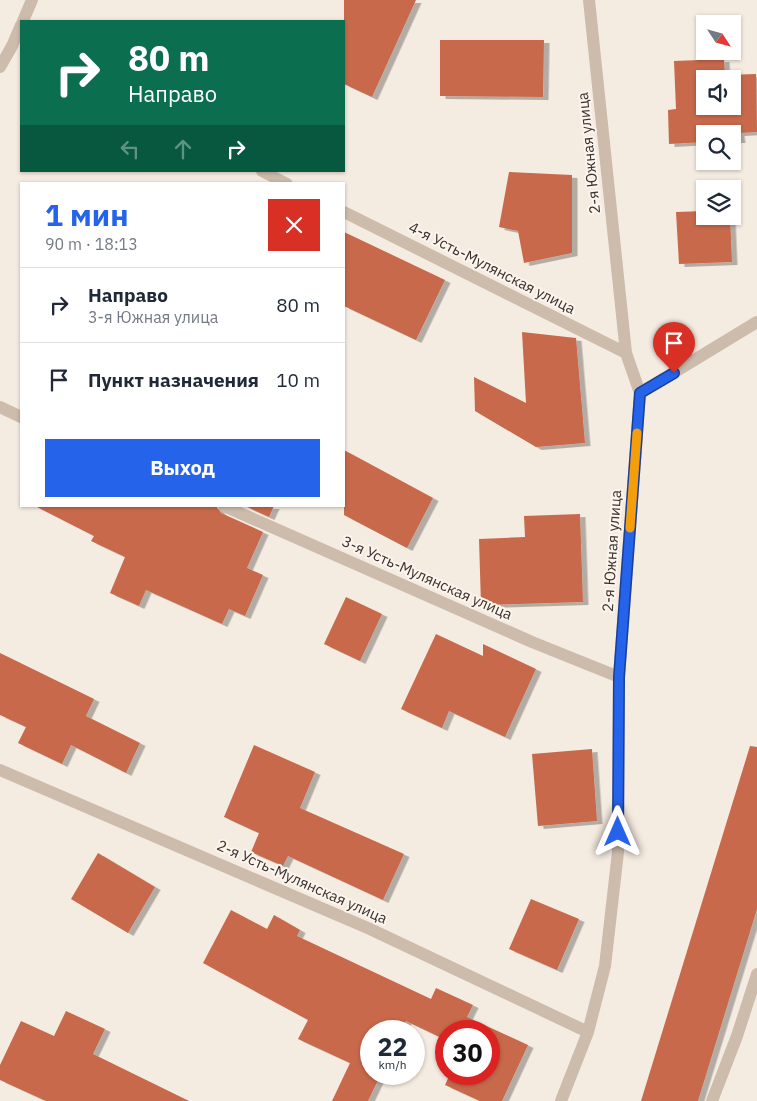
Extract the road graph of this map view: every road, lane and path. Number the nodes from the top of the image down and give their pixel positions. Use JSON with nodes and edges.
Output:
{"nodes":[{"id":1,"x":32,"y":0,"type":"edge"},
{"id":2,"x":589,"y":0,"type":"edge"},
{"id":3,"x":23,"y":20,"type":"edge"},
{"id":4,"x":20,"y":31,"type":"edge"},
{"id":5,"x":17,"y":48,"type":"edge"},
{"id":6,"x":0,"y":67,"type":"edge"},
{"id":7,"x":264,"y":172,"type":"edge"},
{"id":8,"x":283,"y":182,"type":"edge"},
{"id":9,"x":345,"y":212,"type":"edge"},
{"id":10,"x":757,"y":322,"type":"edge"},
{"id":11,"x":626,"y":353,"type":"junction"},
{"id":12,"x":640,"y":393,"type":"junction"},
{"id":13,"x":0,"y":407,"type":"edge"},
{"id":14,"x":20,"y":417,"type":"edge"},
{"id":15,"x":226,"y":507,"type":"edge"},
{"id":16,"x":619,"y":677,"type":"junction"},
{"id":17,"x":0,"y":770,"type":"edge"},
{"id":18,"x":757,"y":974,"type":"edge"},
{"id":19,"x":588,"y":1032,"type":"junction"},
{"id":20,"x":560,"y":1101,"type":"edge"},
{"id":21,"x":712,"y":1101,"type":"edge"}],
"edges":[{"from":1,"to":3,"type":"street"},
{"from":2,"to":11,"type":"street","name":"2-я Южная улица"},
{"from":4,"to":5,"type":"street"},
{"from":5,"to":6,"type":"street"},
{"from":7,"to":8,"type":"street"},
{"from":9,"to":11,"type":"street","name":"4-я Усть-Мулянская улица"},
{"from":10,"to":12,"type":"street"},
{"from":11,"to":12,"type":"street","name":"2-я Южная улица"},
{"from":12,"to":16,"type":"street","name":"2-я Южная улица"},
{"from":13,"to":14,"type":"street"},
{"from":15,"to":16,"type":"street","name":"3-я Усть-Мулянская улица"},
{"from":16,"to":19,"type":"street","name":"2-я Южная улица"},
{"from":17,"to":19,"type":"street","name":"2-я Усть-Мулянская улица"},
{"from":18,"to":21,"type":"street"},
{"from":19,"to":20,"type":"street","name":"2-я Южная улица"}]}
